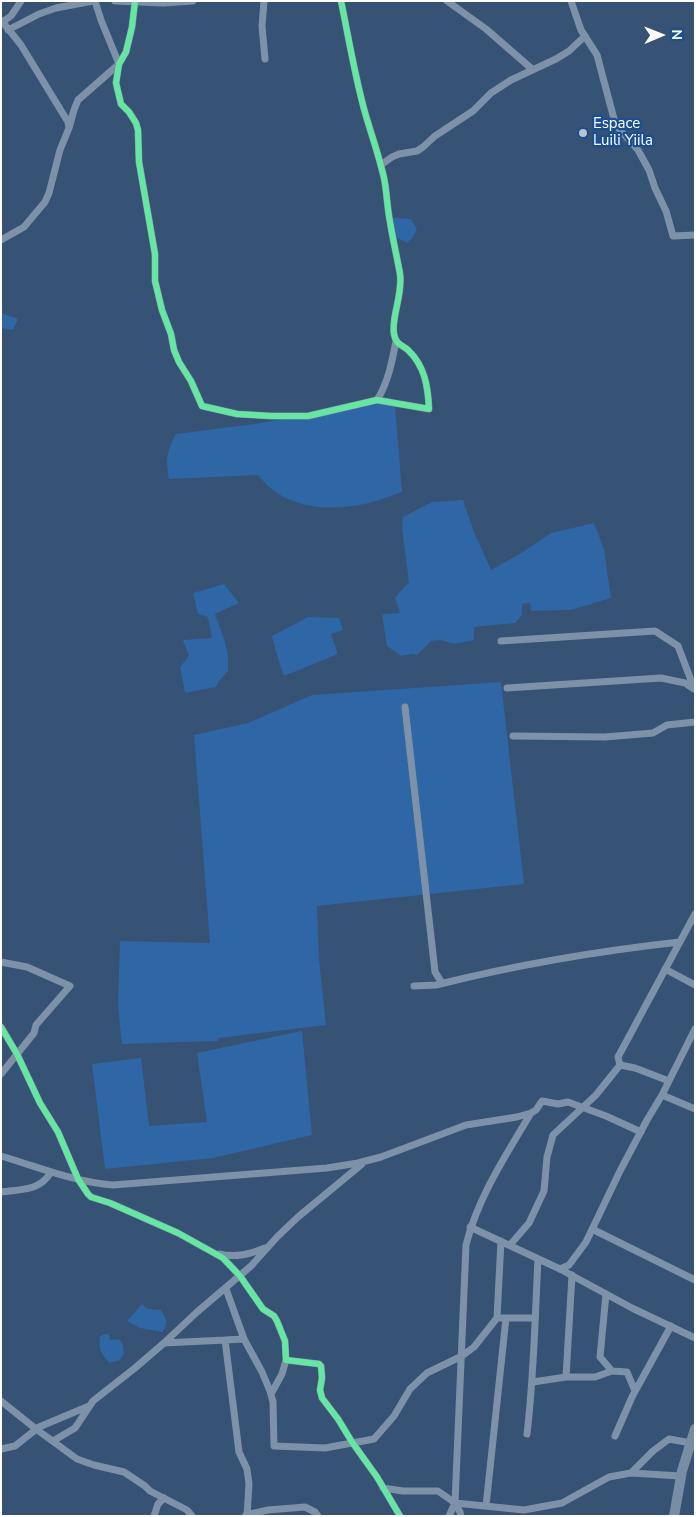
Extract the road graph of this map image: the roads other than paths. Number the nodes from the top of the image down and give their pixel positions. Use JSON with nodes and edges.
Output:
{"nodes":[{"id":1,"x":21,"y":1,"type":"edge"},
{"id":2,"x":94,"y":1,"type":"edge"},
{"id":3,"x":115,"y":1,"type":"edge"},
{"id":4,"x":135,"y":1,"type":"edge"},
{"id":5,"x":264,"y":1,"type":"edge"},
{"id":6,"x":341,"y":1,"type":"edge"},
{"id":7,"x":447,"y":1,"type":"edge"},
{"id":8,"x":570,"y":1,"type":"edge"},
{"id":9,"x":189,"y":2,"type":"edge"},
{"id":10,"x":2,"y":22,"type":"edge"},
{"id":11,"x":8,"y":30,"type":"junction"},
{"id":12,"x":585,"y":36,"type":"junction"},
{"id":13,"x":266,"y":59,"type":"dead end"},
{"id":14,"x":120,"y":64,"type":"junction"},
{"id":15,"x":532,"y":69,"type":"junction"},
{"id":16,"x":69,"y":128,"type":"junction"},
{"id":17,"x":381,"y":165,"type":"junction"},
{"id":18,"x":695,"y":234,"type":"edge"},
{"id":19,"x":1,"y":240,"type":"edge"},
{"id":20,"x":396,"y":341,"type":"junction"},
{"id":21,"x":377,"y":400,"type":"junction"},
{"id":22,"x":501,"y":641,"type":"dead end"},
{"id":23,"x":507,"y":688,"type":"dead end"},
{"id":24,"x":694,"y":689,"type":"edge"},
{"id":25,"x":404,"y":707,"type":"dead end"},
{"id":26,"x":695,"y":722,"type":"edge"},
{"id":27,"x":512,"y":736,"type":"dead end"},
{"id":28,"x":695,"y":914,"type":"edge"},
{"id":29,"x":680,"y":942,"type":"junction"},
{"id":30,"x":1,"y":962,"type":"edge"},
{"id":31,"x":665,"y":969,"type":"junction"},
{"id":32,"x":442,"y":984,"type":"junction"},
{"id":33,"x":695,"y":985,"type":"edge"},
{"id":34,"x":414,"y":986,"type":"dead end"},
{"id":35,"x":1,"y":1027,"type":"edge"},
{"id":36,"x":695,"y":1029,"type":"edge"},
{"id":37,"x":17,"y":1054,"type":"junction"},
{"id":38,"x":620,"y":1065,"type":"junction"},
{"id":39,"x":1,"y":1074,"type":"edge"},
{"id":40,"x":669,"y":1080,"type":"junction"},
{"id":41,"x":662,"y":1095,"type":"junction"},
{"id":42,"x":582,"y":1107,"type":"junction"},
{"id":43,"x":695,"y":1109,"type":"edge"},
{"id":44,"x":531,"y":1113,"type":"junction"},
{"id":45,"x":641,"y":1132,"type":"junction"},
{"id":46,"x":1,"y":1156,"type":"edge"},
{"id":47,"x":365,"y":1161,"type":"junction"},
{"id":48,"x":52,"y":1172,"type":"junction"},
{"id":49,"x":78,"y":1179,"type":"junction"},
{"id":50,"x":1,"y":1192,"type":"edge"},
{"id":51,"x":470,"y":1228,"type":"junction"},
{"id":52,"x":592,"y":1229,"type":"junction"},
{"id":53,"x":502,"y":1241,"type":"junction"},
{"id":54,"x":510,"y":1245,"type":"junction"},
{"id":55,"x":266,"y":1248,"type":"junction"},
{"id":56,"x":217,"y":1253,"type":"junction"},
{"id":57,"x":538,"y":1259,"type":"junction"},
{"id":58,"x":560,"y":1269,"type":"junction"},
{"id":59,"x":572,"y":1275,"type":"junction"},
{"id":60,"x":240,"y":1276,"type":"junction"},
{"id":61,"x":695,"y":1280,"type":"edge"},
{"id":62,"x":226,"y":1289,"type":"junction"},
{"id":63,"x":606,"y":1294,"type":"junction"},
{"id":64,"x":497,"y":1318,"type":"junction"},
{"id":65,"x":506,"y":1318,"type":"junction"},
{"id":66,"x":535,"y":1318,"type":"junction"},
{"id":67,"x":671,"y":1326,"type":"junction"},
{"id":68,"x":695,"y":1338,"type":"edge"},
{"id":69,"x":244,"y":1339,"type":"junction"},
{"id":70,"x":225,"y":1340,"type":"junction"},
{"id":71,"x":164,"y":1343,"type":"junction"},
{"id":72,"x":462,"y":1356,"type":"junction"},
{"id":73,"x":286,"y":1360,"type":"junction"},
{"id":74,"x":612,"y":1371,"type":"junction"},
{"id":75,"x":566,"y":1377,"type":"junction"},
{"id":76,"x":533,"y":1382,"type":"junction"},
{"id":77,"x":635,"y":1391,"type":"junction"},
{"id":78,"x":271,"y":1394,"type":"junction"},
{"id":79,"x":1,"y":1401,"type":"edge"},
{"id":80,"x":88,"y":1406,"type":"junction"},
{"id":81,"x":36,"y":1429,"type":"junction"},
{"id":82,"x":695,"y":1429,"type":"edge"},
{"id":83,"x":527,"y":1434,"type":"dead end"},
{"id":84,"x":616,"y":1436,"type":"dead end"},
{"id":85,"x":53,"y":1441,"type":"junction"},
{"id":86,"x":352,"y":1442,"type":"junction"},
{"id":87,"x":691,"y":1443,"type":"junction"},
{"id":88,"x":1,"y":1449,"type":"edge"},
{"id":89,"x":631,"y":1473,"type":"junction"},
{"id":90,"x":681,"y":1476,"type":"junction"},
{"id":91,"x":383,"y":1488,"type":"junction"},
{"id":92,"x":164,"y":1498,"type":"junction"},
{"id":93,"x":455,"y":1503,"type":"junction"},
{"id":94,"x":486,"y":1506,"type":"junction"},
{"id":95,"x":246,"y":1515,"type":"edge"},
{"id":96,"x":676,"y":1515,"type":"edge"},
{"id":97,"x":154,"y":1516,"type":"edge"},
{"id":98,"x":192,"y":1516,"type":"edge"},
{"id":99,"x":318,"y":1516,"type":"edge"},
{"id":100,"x":400,"y":1516,"type":"edge"},
{"id":101,"x":449,"y":1516,"type":"edge"},
{"id":102,"x":461,"y":1516,"type":"edge"}],
"edges":[{"from":1,"to":10,"type":"street"},
{"from":2,"to":11,"type":"street"},
{"from":2,"to":14,"type":"street"},
{"from":3,"to":4,"type":"street"},
{"from":4,"to":9,"type":"street"},
{"from":4,"to":14,"type":"street"},
{"from":5,"to":13,"type":"street"},
{"from":6,"to":17,"type":"street"},
{"from":7,"to":15,"type":"street"},
{"from":8,"to":12,"type":"street"},
{"from":10,"to":11,"type":"street"},
{"from":11,"to":16,"type":"street"},
{"from":12,"to":15,"type":"street"},
{"from":12,"to":18,"type":"street"},
{"from":14,"to":16,"type":"street"},
{"from":14,"to":21,"type":"street"},
{"from":15,"to":17,"type":"street"},
{"from":16,"to":19,"type":"street"},
{"from":17,"to":20,"type":"street"},
{"from":20,"to":21,"type":"street"},
{"from":20,"to":21,"type":"street"},
{"from":22,"to":24,"type":"street"},
{"from":23,"to":24,"type":"street"},
{"from":25,"to":32,"type":"street"},
{"from":26,"to":27,"type":"street"},
{"from":28,"to":29,"type":"street"},
{"from":29,"to":31,"type":"street"},
{"from":29,"to":32,"type":"street"},
{"from":30,"to":37,"type":"street"},
{"from":31,"to":33,"type":"street"},
{"from":31,"to":38,"type":"street"},
{"from":32,"to":34,"type":"street"},
{"from":35,"to":37,"type":"street"},
{"from":36,"to":40,"type":"street"},
{"from":37,"to":39,"type":"street"},
{"from":37,"to":49,"type":"street"},
{"from":38,"to":40,"type":"street"},
{"from":38,"to":42,"type":"street"},
{"from":40,"to":41,"type":"street"},
{"from":41,"to":43,"type":"street"},
{"from":41,"to":45,"type":"street"},
{"from":42,"to":44,"type":"street"},
{"from":42,"to":45,"type":"street"},
{"from":42,"to":54,"type":"street"},
{"from":44,"to":47,"type":"street"},
{"from":44,"to":51,"type":"street"},
{"from":45,"to":52,"type":"street"},
{"from":46,"to":48,"type":"street"},
{"from":47,"to":49,"type":"street"},
{"from":47,"to":55,"type":"street"},
{"from":48,"to":49,"type":"street"},
{"from":48,"to":50,"type":"street"},
{"from":49,"to":56,"type":"street"},
{"from":51,"to":53,"type":"street"},
{"from":51,"to":72,"type":"street"},
{"from":52,"to":58,"type":"street"},
{"from":52,"to":61,"type":"street"},
{"from":53,"to":54,"type":"street"},
{"from":53,"to":64,"type":"street"},
{"from":54,"to":57,"type":"street"},
{"from":55,"to":56,"type":"street"},
{"from":55,"to":60,"type":"street"},
{"from":56,"to":60,"type":"street"},
{"from":57,"to":58,"type":"street"},
{"from":57,"to":66,"type":"street"},
{"from":58,"to":59,"type":"street"},
{"from":59,"to":63,"type":"street"},
{"from":59,"to":75,"type":"street"},
{"from":60,"to":62,"type":"street"},
{"from":60,"to":73,"type":"street"},
{"from":62,"to":69,"type":"street"},
{"from":62,"to":71,"type":"street"},
{"from":63,"to":67,"type":"street"},
{"from":63,"to":74,"type":"street"},
{"from":64,"to":65,"type":"street"},
{"from":64,"to":72,"type":"street"},
{"from":65,"to":66,"type":"street"},
{"from":65,"to":94,"type":"street"},
{"from":66,"to":76,"type":"street"},
{"from":67,"to":68,"type":"street"},
{"from":67,"to":77,"type":"street"},
{"from":69,"to":70,"type":"street"},
{"from":69,"to":78,"type":"street"},
{"from":70,"to":71,"type":"street"},
{"from":70,"to":95,"type":"street"},
{"from":71,"to":80,"type":"street"},
{"from":72,"to":86,"type":"street"},
{"from":72,"to":93,"type":"street"},
{"from":73,"to":78,"type":"street"},
{"from":73,"to":86,"type":"street"},
{"from":74,"to":75,"type":"street"},
{"from":74,"to":77,"type":"street"},
{"from":75,"to":76,"type":"street"},
{"from":76,"to":83,"type":"street"},
{"from":77,"to":84,"type":"street"},
{"from":78,"to":86,"type":"street"},
{"from":79,"to":81,"type":"street"},
{"from":80,"to":81,"type":"street"},
{"from":80,"to":85,"type":"street"},
{"from":81,"to":85,"type":"street"},
{"from":81,"to":88,"type":"street"},
{"from":82,"to":87,"type":"street"},
{"from":85,"to":92,"type":"street"},
{"from":86,"to":91,"type":"street"},
{"from":87,"to":89,"type":"street"},
{"from":87,"to":90,"type":"street"},
{"from":89,"to":90,"type":"street"},
{"from":89,"to":94,"type":"street"},
{"from":90,"to":96,"type":"street"},
{"from":91,"to":93,"type":"street"},
{"from":91,"to":100,"type":"street"},
{"from":92,"to":97,"type":"street"},
{"from":92,"to":98,"type":"street"},
{"from":93,"to":94,"type":"street"},
{"from":93,"to":101,"type":"street"},
{"from":93,"to":102,"type":"street"},
{"from":95,"to":99,"type":"street"}]}
